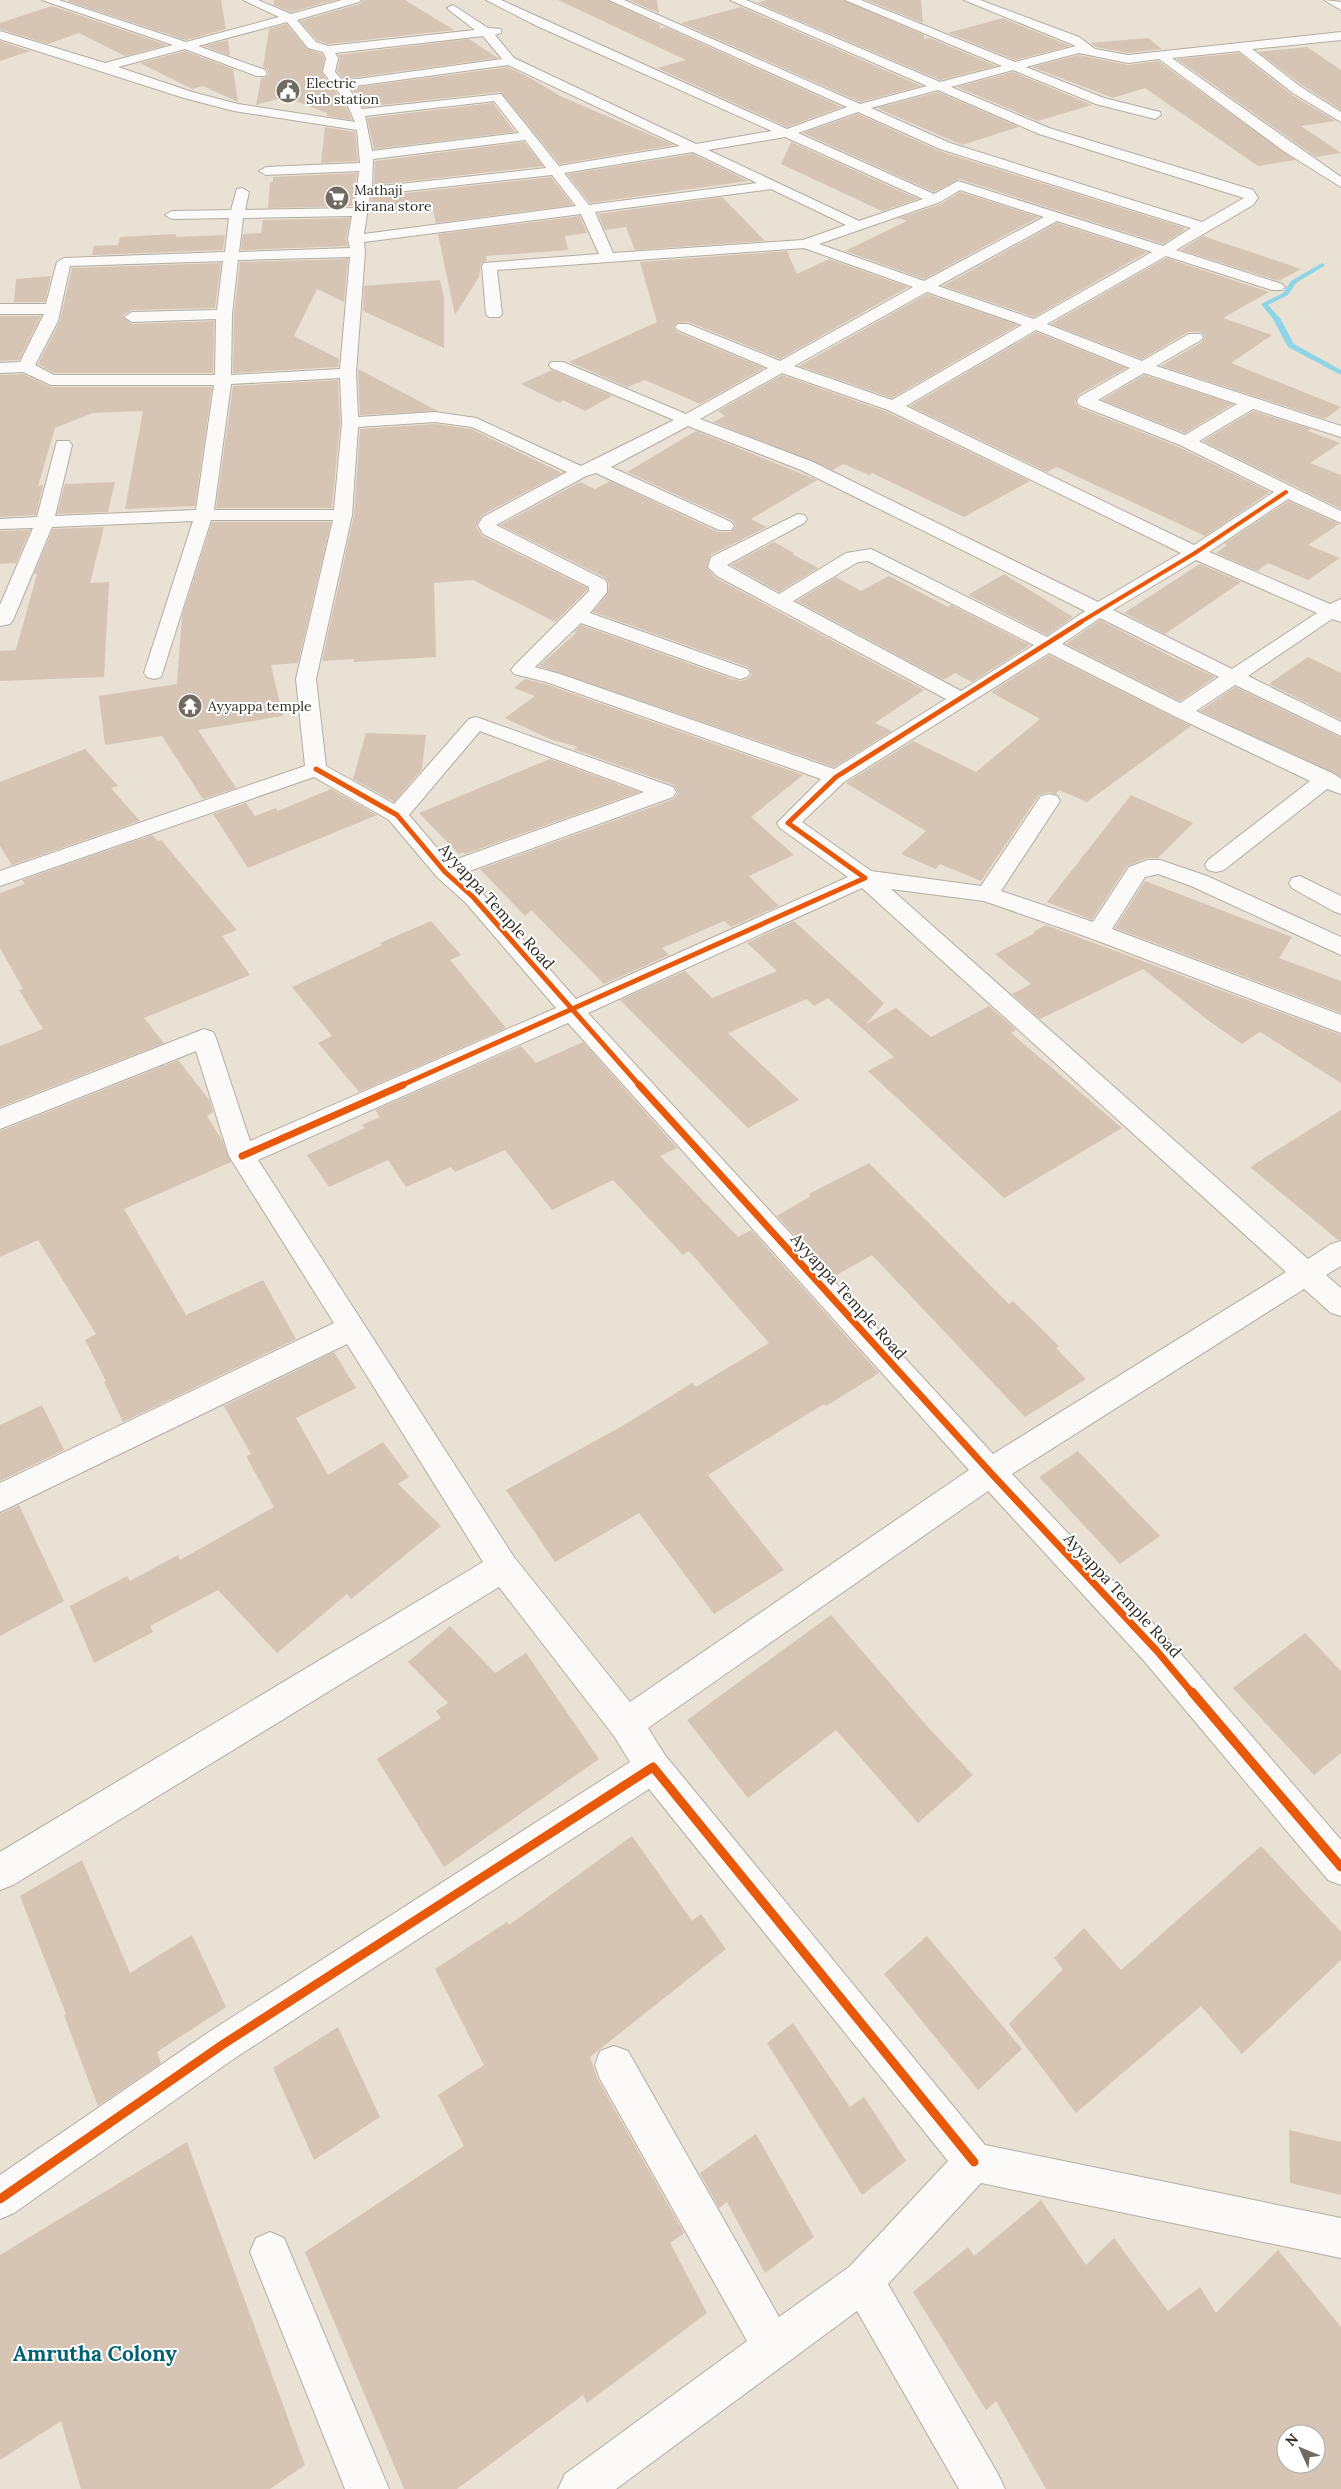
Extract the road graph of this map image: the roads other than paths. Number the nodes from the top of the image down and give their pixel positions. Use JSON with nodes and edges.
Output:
{"nodes":[{"id":1,"x":48,"y":0,"type":"edge"},
{"id":2,"x":249,"y":0,"type":"edge"},
{"id":3,"x":355,"y":0,"type":"edge"},
{"id":4,"x":492,"y":0,"type":"edge"},
{"id":5,"x":615,"y":0,"type":"edge"},
{"id":6,"x":736,"y":0,"type":"edge"},
{"id":7,"x":887,"y":0,"type":"edge"},
{"id":8,"x":970,"y":0,"type":"edge"},
{"id":9,"x":1330,"y":0,"type":"edge"},
{"id":10,"x":854,"y":1,"type":"edge"},
{"id":11,"x":1341,"y":7,"type":"edge"},
{"id":12,"x":454,"y":8,"type":"dead end"},
{"id":13,"x":290,"y":18,"type":"junction"},
{"id":14,"x":541,"y":24,"type":"junction"},
{"id":15,"x":523,"y":27,"type":"dead end"},
{"id":16,"x":505,"y":30,"type":"dead end"},
{"id":17,"x":487,"y":33,"type":"junction"},
{"id":18,"x":0,"y":35,"type":"edge"},
{"id":19,"x":1341,"y":36,"type":"edge"},
{"id":20,"x":184,"y":45,"type":"junction"},
{"id":21,"x":1242,"y":47,"type":"junction"},
{"id":22,"x":327,"y":50,"type":"junction"},
{"id":23,"x":1091,"y":51,"type":"junction"},
{"id":24,"x":1162,"y":56,"type":"junction"},
{"id":25,"x":510,"y":61,"type":"junction"},
{"id":26,"x":105,"y":66,"type":"junction"},
{"id":27,"x":1016,"y":66,"type":"junction"},
{"id":28,"x":261,"y":73,"type":"dead end"},
{"id":29,"x":340,"y":85,"type":"junction"},
{"id":30,"x":937,"y":86,"type":"junction"},
{"id":31,"x":858,"y":108,"type":"junction"},
{"id":32,"x":1154,"y":115,"type":"dead end"},
{"id":33,"x":1341,"y":118,"type":"edge"},
{"id":34,"x":360,"y":120,"type":"junction"},
{"id":35,"x":787,"y":133,"type":"junction"},
{"id":36,"x":529,"y":136,"type":"junction"},
{"id":37,"x":699,"y":148,"type":"junction"},
{"id":38,"x":366,"y":161,"type":"junction"},
{"id":39,"x":554,"y":171,"type":"junction"},
{"id":40,"x":266,"y":172,"type":"dead end"},
{"id":41,"x":1341,"y":183,"type":"edge"},
{"id":42,"x":773,"y":185,"type":"junction"},
{"id":43,"x":242,"y":192,"type":"dead end"},
{"id":44,"x":364,"y":192,"type":"junction"},
{"id":45,"x":935,"y":199,"type":"junction"},
{"id":46,"x":587,"y":211,"type":"junction"},
{"id":47,"x":359,"y":212,"type":"junction"},
{"id":48,"x":237,"y":213,"type":"junction"},
{"id":49,"x":172,"y":215,"type":"dead end"},
{"id":50,"x":1057,"y":216,"type":"junction"},
{"id":51,"x":859,"y":226,"type":"junction"},
{"id":52,"x":1203,"y":227,"type":"junction"},
{"id":53,"x":805,"y":244,"type":"junction"},
{"id":54,"x":357,"y":246,"type":"junction"},
{"id":55,"x":1164,"y":252,"type":"junction"},
{"id":56,"x":233,"y":257,"type":"junction"},
{"id":57,"x":608,"y":258,"type":"junction"},
{"id":58,"x":928,"y":286,"type":"junction"},
{"id":59,"x":1277,"y":287,"type":"dead end"},
{"id":60,"x":0,"y":309,"type":"edge"},
{"id":61,"x":53,"y":309,"type":"junction"},
{"id":62,"x":224,"y":314,"type":"junction"},
{"id":63,"x":494,"y":314,"type":"dead end"},
{"id":64,"x":132,"y":317,"type":"dead end"},
{"id":65,"x":1036,"y":325,"type":"junction"},
{"id":66,"x":683,"y":326,"type":"dead end"},
{"id":67,"x":1195,"y":337,"type":"dead end"},
{"id":68,"x":556,"y":365,"type":"dead end"},
{"id":69,"x":26,"y":367,"type":"junction"},
{"id":70,"x":0,"y":368,"type":"edge"},
{"id":71,"x":783,"y":368,"type":"junction"},
{"id":72,"x":1145,"y":368,"type":"junction"},
{"id":73,"x":348,"y":373,"type":"junction"},
{"id":74,"x":223,"y":380,"type":"junction"},
{"id":75,"x":1252,"y":402,"type":"junction"},
{"id":76,"x":894,"y":406,"type":"junction"},
{"id":77,"x":687,"y":420,"type":"junction"},
{"id":78,"x":350,"y":423,"type":"junction"},
{"id":79,"x":1341,"y":432,"type":"edge"},
{"id":80,"x":1186,"y":441,"type":"junction"},
{"id":81,"x":63,"y":445,"type":"dead end"},
{"id":82,"x":598,"y":467,"type":"junction"},
{"id":83,"x":580,"y":472,"type":"junction"},
{"id":84,"x":1286,"y":492,"type":"junction"},
{"id":85,"x":204,"y":515,"type":"junction"},
{"id":86,"x":343,"y":515,"type":"junction"},
{"id":87,"x":1341,"y":518,"type":"edge"},
{"id":88,"x":798,"y":519,"type":"dead end"},
{"id":89,"x":45,"y":522,"type":"junction"},
{"id":90,"x":0,"y":524,"type":"edge"},
{"id":91,"x":725,"y":526,"type":"dead end"},
{"id":92,"x":1195,"y":554,"type":"junction"},
{"id":93,"x":778,"y":602,"type":"junction"},
{"id":94,"x":1098,"y":611,"type":"junction"},
{"id":95,"x":1338,"y":611,"type":"edge"},
{"id":96,"x":578,"y":615,"type":"junction"},
{"id":97,"x":0,"y":620,"type":"edge"},
{"id":98,"x":1048,"y":645,"type":"junction"},
{"id":99,"x":154,"y":673,"type":"dead end"},
{"id":100,"x":740,"y":673,"type":"dead end"},
{"id":101,"x":1234,"y":677,"type":"junction"},
{"id":102,"x":961,"y":700,"type":"junction"},
{"id":103,"x":1181,"y":712,"type":"junction"},
{"id":104,"x":1341,"y":730,"type":"edge"},
{"id":105,"x":316,"y":769,"type":"junction"},
{"id":106,"x":836,"y":776,"type":"junction"},
{"id":107,"x":1334,"y":783,"type":"edge"},
{"id":108,"x":1049,"y":801,"type":"dead end"},
{"id":109,"x":398,"y":815,"type":"junction"},
{"id":110,"x":1216,"y":865,"type":"dead end"},
{"id":111,"x":445,"y":872,"type":"junction"},
{"id":112,"x":865,"y":878,"type":"junction"},
{"id":113,"x":0,"y":879,"type":"edge"},
{"id":114,"x":1300,"y":884,"type":"dead end"},
{"id":115,"x":988,"y":894,"type":"junction"},
{"id":116,"x":1341,"y":906,"type":"edge"},
{"id":117,"x":1098,"y":932,"type":"junction"},
{"id":118,"x":1341,"y":947,"type":"edge"},
{"id":119,"x":572,"y":1010,"type":"junction"},
{"id":120,"x":1341,"y":1024,"type":"edge"},
{"id":121,"x":0,"y":1119,"type":"edge"},
{"id":122,"x":242,"y":1156,"type":"junction"},
{"id":123,"x":1341,"y":1252,"type":"edge"},
{"id":124,"x":1308,"y":1273,"type":"junction"},
{"id":125,"x":1341,"y":1305,"type":"edge"},
{"id":126,"x":352,"y":1328,"type":"junction"},
{"id":127,"x":990,"y":1472,"type":"junction"},
{"id":128,"x":0,"y":1498,"type":"edge"},
{"id":129,"x":503,"y":1567,"type":"junction"},
{"id":130,"x":626,"y":1724,"type":"junction"},
{"id":131,"x":653,"y":1767,"type":"junction"},
{"id":132,"x":1341,"y":1866,"type":"edge"},
{"id":133,"x":0,"y":1872,"type":"edge"},
{"id":134,"x":614,"y":2065,"type":"dead end"},
{"id":135,"x":974,"y":2162,"type":"junction"},
{"id":136,"x":0,"y":2199,"type":"edge"},
{"id":137,"x":1336,"y":2242,"type":"edge"},
{"id":138,"x":270,"y":2252,"type":"dead end"},
{"id":139,"x":863,"y":2281,"type":"junction"},
{"id":140,"x":773,"y":2347,"type":"junction"},
{"id":141,"x":367,"y":2489,"type":"edge"},
{"id":142,"x":580,"y":2489,"type":"edge"},
{"id":143,"x":983,"y":2489,"type":"edge"}],
"edges":[{"from":1,"to":20,"type":"street"},
{"from":2,"to":13,"type":"street"},
{"from":3,"to":13,"type":"street"},
{"from":4,"to":14,"type":"street"},
{"from":5,"to":31,"type":"street"},
{"from":6,"to":30,"type":"street"},
{"from":7,"to":10,"type":"street"},
{"from":8,"to":23,"type":"street"},
{"from":9,"to":11,"type":"street"},
{"from":10,"to":27,"type":"street"},
{"from":12,"to":17,"type":"street"},
{"from":13,"to":20,"type":"street"},
{"from":13,"to":22,"type":"street"},
{"from":14,"to":15,"type":"street"},
{"from":14,"to":35,"type":"street"},
{"from":16,"to":17,"type":"street"},
{"from":17,"to":22,"type":"street"},
{"from":17,"to":25,"type":"street"},
{"from":18,"to":26,"type":"street"},
{"from":19,"to":21,"type":"street"},
{"from":20,"to":26,"type":"street"},
{"from":20,"to":28,"type":"street"},
{"from":21,"to":24,"type":"street"},
{"from":21,"to":33,"type":"street"},
{"from":22,"to":29,"type":"street"},
{"from":23,"to":24,"type":"street"},
{"from":23,"to":27,"type":"street"},
{"from":24,"to":41,"type":"street"},
{"from":25,"to":29,"type":"street"},
{"from":25,"to":37,"type":"street"},
{"from":26,"to":34,"type":"street"},
{"from":27,"to":30,"type":"street"},
{"from":27,"to":32,"type":"street"},
{"from":29,"to":34,"type":"street"},
{"from":30,"to":31,"type":"street"},
{"from":30,"to":52,"type":"street"},
{"from":31,"to":35,"type":"street"},
{"from":31,"to":52,"type":"street"},
{"from":34,"to":36,"type":"street"},
{"from":34,"to":38,"type":"street"},
{"from":35,"to":37,"type":"street"},
{"from":35,"to":45,"type":"street"},
{"from":36,"to":38,"type":"street"},
{"from":36,"to":39,"type":"street"},
{"from":37,"to":39,"type":"street"},
{"from":37,"to":42,"type":"street"},
{"from":38,"to":40,"type":"street"},
{"from":38,"to":44,"type":"street"},
{"from":39,"to":44,"type":"street"},
{"from":39,"to":46,"type":"street"},
{"from":42,"to":46,"type":"street"},
{"from":42,"to":51,"type":"street"},
{"from":43,"to":48,"type":"street"},
{"from":44,"to":47,"type":"street"},
{"from":45,"to":50,"type":"street"},
{"from":45,"to":51,"type":"street"},
{"from":46,"to":54,"type":"street"},
{"from":46,"to":57,"type":"street"},
{"from":47,"to":48,"type":"street"},
{"from":47,"to":54,"type":"street"},
{"from":48,"to":49,"type":"street"},
{"from":48,"to":56,"type":"street"},
{"from":50,"to":55,"type":"street"},
{"from":50,"to":58,"type":"street"},
{"from":51,"to":53,"type":"street"},
{"from":52,"to":55,"type":"street"},
{"from":53,"to":57,"type":"street"},
{"from":53,"to":58,"type":"street"},
{"from":54,"to":56,"type":"street"},
{"from":54,"to":73,"type":"street"},
{"from":55,"to":59,"type":"street"},
{"from":55,"to":65,"type":"street"},
{"from":56,"to":61,"type":"street"},
{"from":56,"to":62,"type":"street"},
{"from":57,"to":63,"type":"street"},
{"from":58,"to":65,"type":"street"},
{"from":58,"to":71,"type":"street"},
{"from":60,"to":61,"type":"street"},
{"from":61,"to":69,"type":"street"},
{"from":62,"to":64,"type":"street"},
{"from":62,"to":74,"type":"street"},
{"from":65,"to":72,"type":"street"},
{"from":65,"to":76,"type":"street"},
{"from":66,"to":71,"type":"street"},
{"from":67,"to":72,"type":"street"},
{"from":68,"to":77,"type":"street"},
{"from":69,"to":70,"type":"street"},
{"from":69,"to":74,"type":"street"},
{"from":71,"to":76,"type":"street"},
{"from":71,"to":77,"type":"street"},
{"from":72,"to":75,"type":"street"},
{"from":72,"to":80,"type":"street"},
{"from":73,"to":74,"type":"street"},
{"from":73,"to":78,"type":"street"},
{"from":74,"to":85,"type":"street"},
{"from":75,"to":79,"type":"street"},
{"from":75,"to":80,"type":"street"},
{"from":76,"to":92,"type":"street"},
{"from":77,"to":82,"type":"street"},
{"from":77,"to":94,"type":"street"},
{"from":78,"to":83,"type":"street"},
{"from":78,"to":86,"type":"street"},
{"from":80,"to":84,"type":"street"},
{"from":81,"to":89,"type":"street"},
{"from":82,"to":83,"type":"street"},
{"from":82,"to":91,"type":"street"},
{"from":83,"to":96,"type":"street"},
{"from":84,"to":87,"type":"street"},
{"from":84,"to":92,"type":"street"},
{"from":85,"to":86,"type":"street"},
{"from":85,"to":89,"type":"street"},
{"from":85,"to":99,"type":"street"},
{"from":86,"to":105,"type":"street"},
{"from":88,"to":93,"type":"street"},
{"from":89,"to":90,"type":"street"},
{"from":89,"to":97,"type":"street"},
{"from":92,"to":94,"type":"street"},
{"from":92,"to":95,"type":"street"},
{"from":93,"to":98,"type":"street"},
{"from":93,"to":102,"type":"street"},
{"from":94,"to":98,"type":"street"},
{"from":94,"to":101,"type":"street"},
{"from":95,"to":101,"type":"street"},
{"from":96,"to":100,"type":"street"},
{"from":96,"to":106,"type":"street"},
{"from":98,"to":102,"type":"street"},
{"from":98,"to":103,"type":"street"},
{"from":101,"to":103,"type":"street"},
{"from":101,"to":104,"type":"street"},
{"from":102,"to":106,"type":"street"},
{"from":103,"to":107,"type":"street"},
{"from":105,"to":109,"type":"street","name":"Ayyappa Temple Road"},
{"from":105,"to":113,"type":"street"},
{"from":106,"to":112,"type":"street"},
{"from":107,"to":110,"type":"street"},
{"from":108,"to":115,"type":"street"},
{"from":109,"to":111,"type":"street","name":"Ayyappa Temple Road"},
{"from":109,"to":111,"type":"street"},
{"from":111,"to":119,"type":"street","name":"Ayyappa Temple Road"},
{"from":112,"to":115,"type":"street"},
{"from":112,"to":119,"type":"street"},
{"from":112,"to":124,"type":"street"},
{"from":114,"to":116,"type":"street"},
{"from":115,"to":117,"type":"street"},
{"from":117,"to":118,"type":"street"},
{"from":117,"to":120,"type":"street"},
{"from":119,"to":122,"type":"street"},
{"from":119,"to":127,"type":"street","name":"Ayyappa Temple Road"},
{"from":121,"to":122,"type":"street"},
{"from":122,"to":126,"type":"street"},
{"from":123,"to":124,"type":"street"},
{"from":124,"to":125,"type":"street"},
{"from":124,"to":127,"type":"street"},
{"from":126,"to":128,"type":"street"},
{"from":126,"to":129,"type":"street"},
{"from":127,"to":130,"type":"street"},
{"from":127,"to":132,"type":"street","name":"Ayyappa Temple Road"},
{"from":129,"to":130,"type":"street"},
{"from":129,"to":133,"type":"street"},
{"from":130,"to":131,"type":"street"},
{"from":131,"to":135,"type":"street"},
{"from":131,"to":136,"type":"street"},
{"from":134,"to":140,"type":"street"},
{"from":135,"to":137,"type":"street"},
{"from":135,"to":139,"type":"street"},
{"from":138,"to":141,"type":"street"},
{"from":139,"to":140,"type":"street"},
{"from":139,"to":143,"type":"street"},
{"from":140,"to":142,"type":"street"}]}
